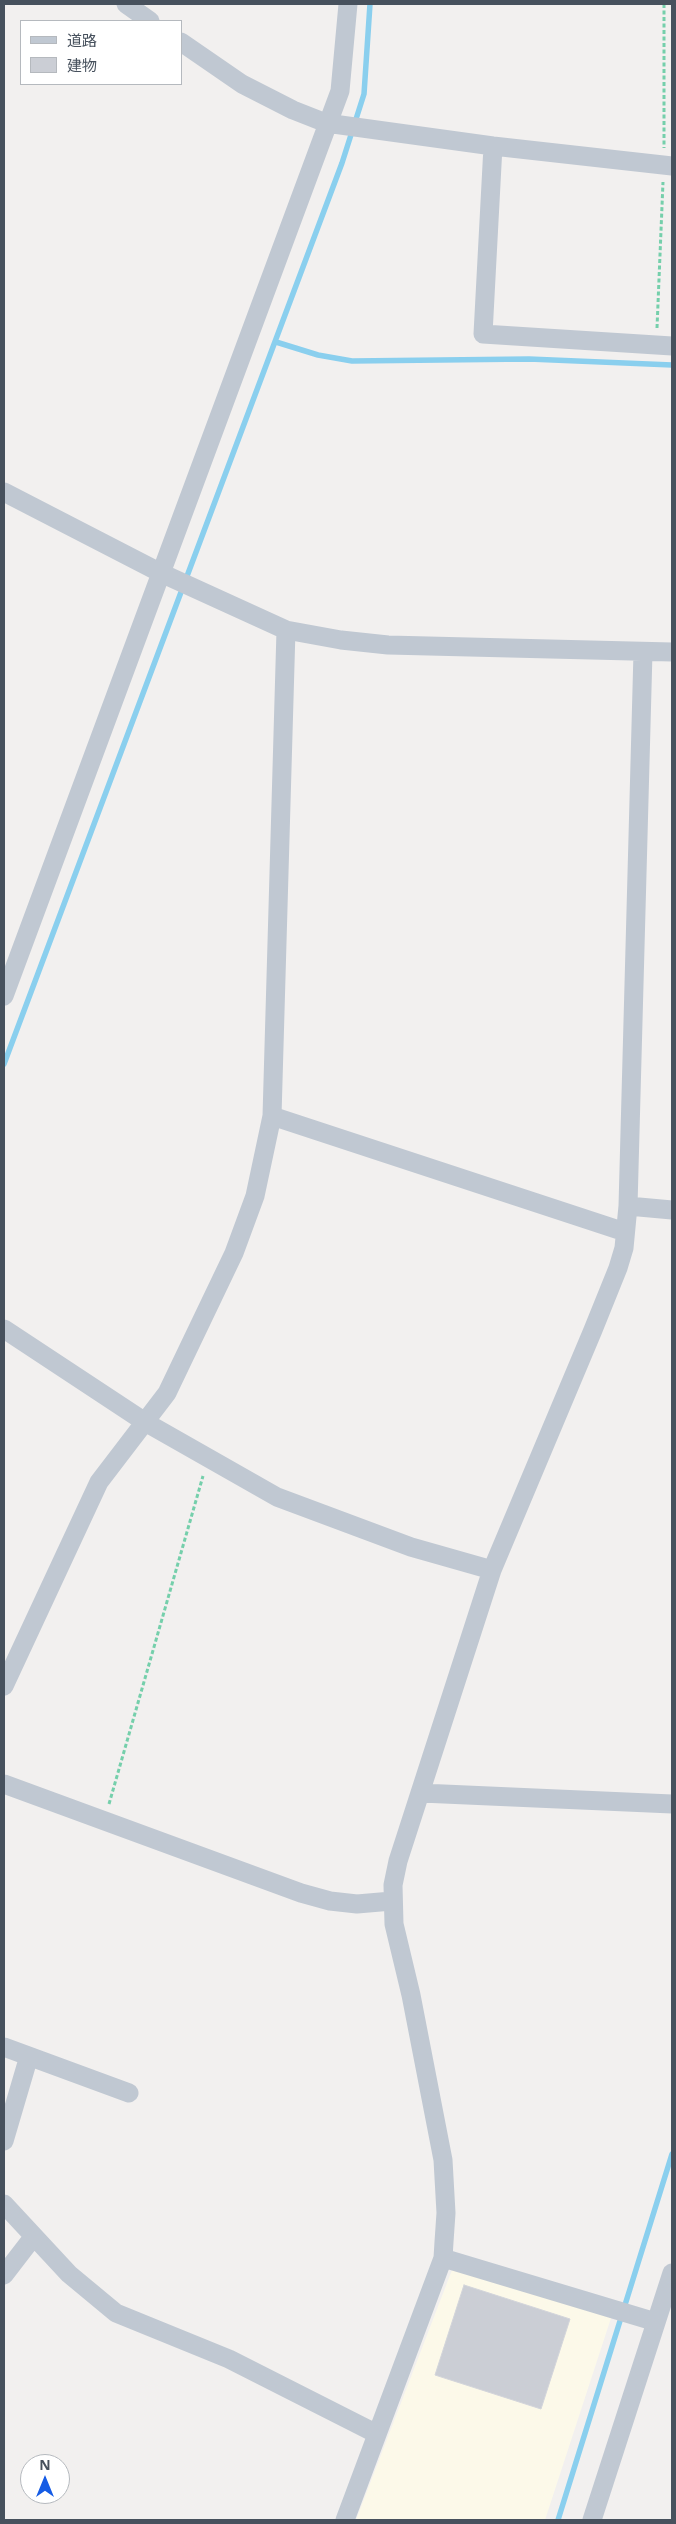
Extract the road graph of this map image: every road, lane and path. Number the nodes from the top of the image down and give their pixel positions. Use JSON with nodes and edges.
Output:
{"nodes":[{"id":1,"x":126,"y":4,"type":"edge"},
{"id":2,"x":348,"y":4,"type":"edge"},
{"id":3,"x":149,"y":20,"type":"edge"},
{"id":4,"x":182,"y":43,"type":"edge"},
{"id":5,"x":332,"y":123,"type":"junction"},
{"id":6,"x":493,"y":146,"type":"junction"},
{"id":7,"x":672,"y":166,"type":"edge"},
{"id":8,"x":672,"y":346,"type":"edge"},
{"id":9,"x":4,"y":492,"type":"edge"},
{"id":10,"x":164,"y":574,"type":"junction"},
{"id":11,"x":286,"y":630,"type":"junction"},
{"id":12,"x":643,"y":652,"type":"junction"},
{"id":13,"x":672,"y":652,"type":"edge"},
{"id":14,"x":4,"y":996,"type":"edge"},
{"id":15,"x":272,"y":1116,"type":"junction"},
{"id":16,"x":628,"y":1206,"type":"junction"},
{"id":17,"x":672,"y":1210,"type":"edge"},
{"id":18,"x":625,"y":1232,"type":"junction"},
{"id":19,"x":4,"y":1329,"type":"edge"},
{"id":20,"x":146,"y":1422,"type":"junction"},
{"id":21,"x":208,"y":1458,"type":"junction"},
{"id":22,"x":492,"y":1570,"type":"junction"},
{"id":23,"x":4,"y":1686,"type":"edge"},
{"id":24,"x":4,"y":1784,"type":"edge"},
{"id":25,"x":421,"y":1793,"type":"junction"},
{"id":26,"x":672,"y":1804,"type":"edge"},
{"id":27,"x":104,"y":1822,"type":"junction"},
{"id":28,"x":392,"y":1901,"type":"junction"},
{"id":29,"x":4,"y":2047,"type":"edge"},
{"id":30,"x":29,"y":2056,"type":"junction"},
{"id":31,"x":129,"y":2093,"type":"dead end"},
{"id":32,"x":4,"y":2142,"type":"edge"},
{"id":33,"x":4,"y":2204,"type":"edge"},
{"id":34,"x":34,"y":2236,"type":"junction"},
{"id":35,"x":443,"y":2258,"type":"junction"},
{"id":36,"x":672,"y":2273,"type":"edge"},
{"id":37,"x":4,"y":2275,"type":"edge"},
{"id":38,"x":656,"y":2322,"type":"junction"},
{"id":39,"x":377,"y":2434,"type":"junction"},
{"id":40,"x":345,"y":2520,"type":"edge"},
{"id":41,"x":592,"y":2520,"type":"edge"}],
"edges":[{"from":1,"to":3,"type":"street"},
{"from":2,"to":5,"type":"street"},
{"from":4,"to":5,"type":"street"},
{"from":5,"to":6,"type":"street"},
{"from":5,"to":10,"type":"street"},
{"from":6,"to":7,"type":"street"},
{"from":6,"to":8,"type":"street"},
{"from":9,"to":10,"type":"street"},
{"from":10,"to":11,"type":"street"},
{"from":10,"to":14,"type":"street"},
{"from":11,"to":12,"type":"street"},
{"from":11,"to":15,"type":"street"},
{"from":12,"to":13,"type":"street"},
{"from":12,"to":16,"type":"street"},
{"from":15,"to":18,"type":"street"},
{"from":15,"to":20,"type":"street"},
{"from":16,"to":17,"type":"street"},
{"from":16,"to":18,"type":"street"},
{"from":18,"to":22,"type":"street"},
{"from":19,"to":20,"type":"street"},
{"from":20,"to":21,"type":"street"},
{"from":20,"to":23,"type":"street"},
{"from":21,"to":22,"type":"street"},
{"from":21,"to":27,"type":"path"},
{"from":22,"to":25,"type":"street"},
{"from":24,"to":27,"type":"street"},
{"from":25,"to":26,"type":"street"},
{"from":25,"to":28,"type":"street"},
{"from":27,"to":28,"type":"street"},
{"from":28,"to":35,"type":"street"},
{"from":29,"to":30,"type":"street"},
{"from":30,"to":31,"type":"street"},
{"from":30,"to":32,"type":"street"},
{"from":33,"to":34,"type":"street"},
{"from":34,"to":37,"type":"street"},
{"from":34,"to":39,"type":"street"},
{"from":35,"to":38,"type":"street"},
{"from":35,"to":39,"type":"street"},
{"from":36,"to":38,"type":"street"},
{"from":38,"to":41,"type":"street"},
{"from":39,"to":40,"type":"street"}]}
